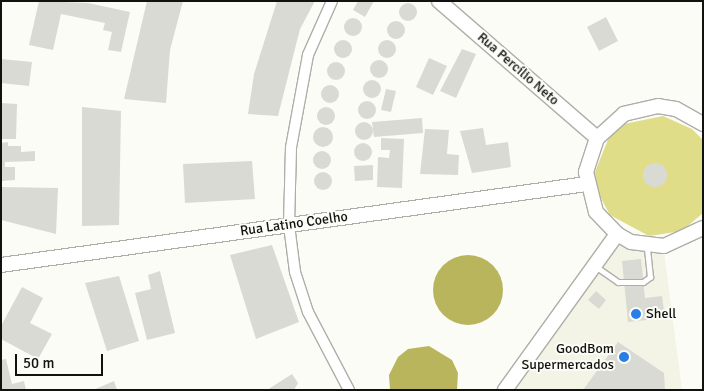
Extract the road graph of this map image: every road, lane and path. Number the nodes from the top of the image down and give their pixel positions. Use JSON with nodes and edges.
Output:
{"nodes":[{"id":1,"x":332,"y":1,"type":"edge"},
{"id":2,"x":439,"y":1,"type":"edge"},
{"id":3,"x":703,"y":124,"type":"edge"},
{"id":4,"x":598,"y":138,"type":"junction"},
{"id":5,"x":586,"y":184,"type":"junction"},
{"id":6,"x":289,"y":225,"type":"junction"},
{"id":7,"x":703,"y":228,"type":"edge"},
{"id":8,"x":617,"y":234,"type":"junction"},
{"id":9,"x":647,"y":246,"type":"junction"},
{"id":10,"x":1,"y":265,"type":"edge"},
{"id":11,"x":594,"y":266,"type":"junction"},
{"id":12,"x":349,"y":390,"type":"edge"},
{"id":13,"x":505,"y":390,"type":"edge"}],
"edges":[{"from":1,"to":6,"type":"street"},
{"from":2,"to":4,"type":"main road","name":"Rua Percílio Neto"},
{"from":3,"to":4,"type":"main road"},
{"from":4,"to":5,"type":"main road"},
{"from":5,"to":6,"type":"main road","name":"Rua Latino Coelho"},
{"from":5,"to":8,"type":"main road"},
{"from":6,"to":10,"type":"main road","name":"Rua Latino Coelho"},
{"from":6,"to":12,"type":"street"},
{"from":7,"to":9,"type":"main road"},
{"from":8,"to":9,"type":"main road"},
{"from":8,"to":11,"type":"main road"},
{"from":9,"to":11,"type":"lane"},
{"from":11,"to":13,"type":"main road"}]}
